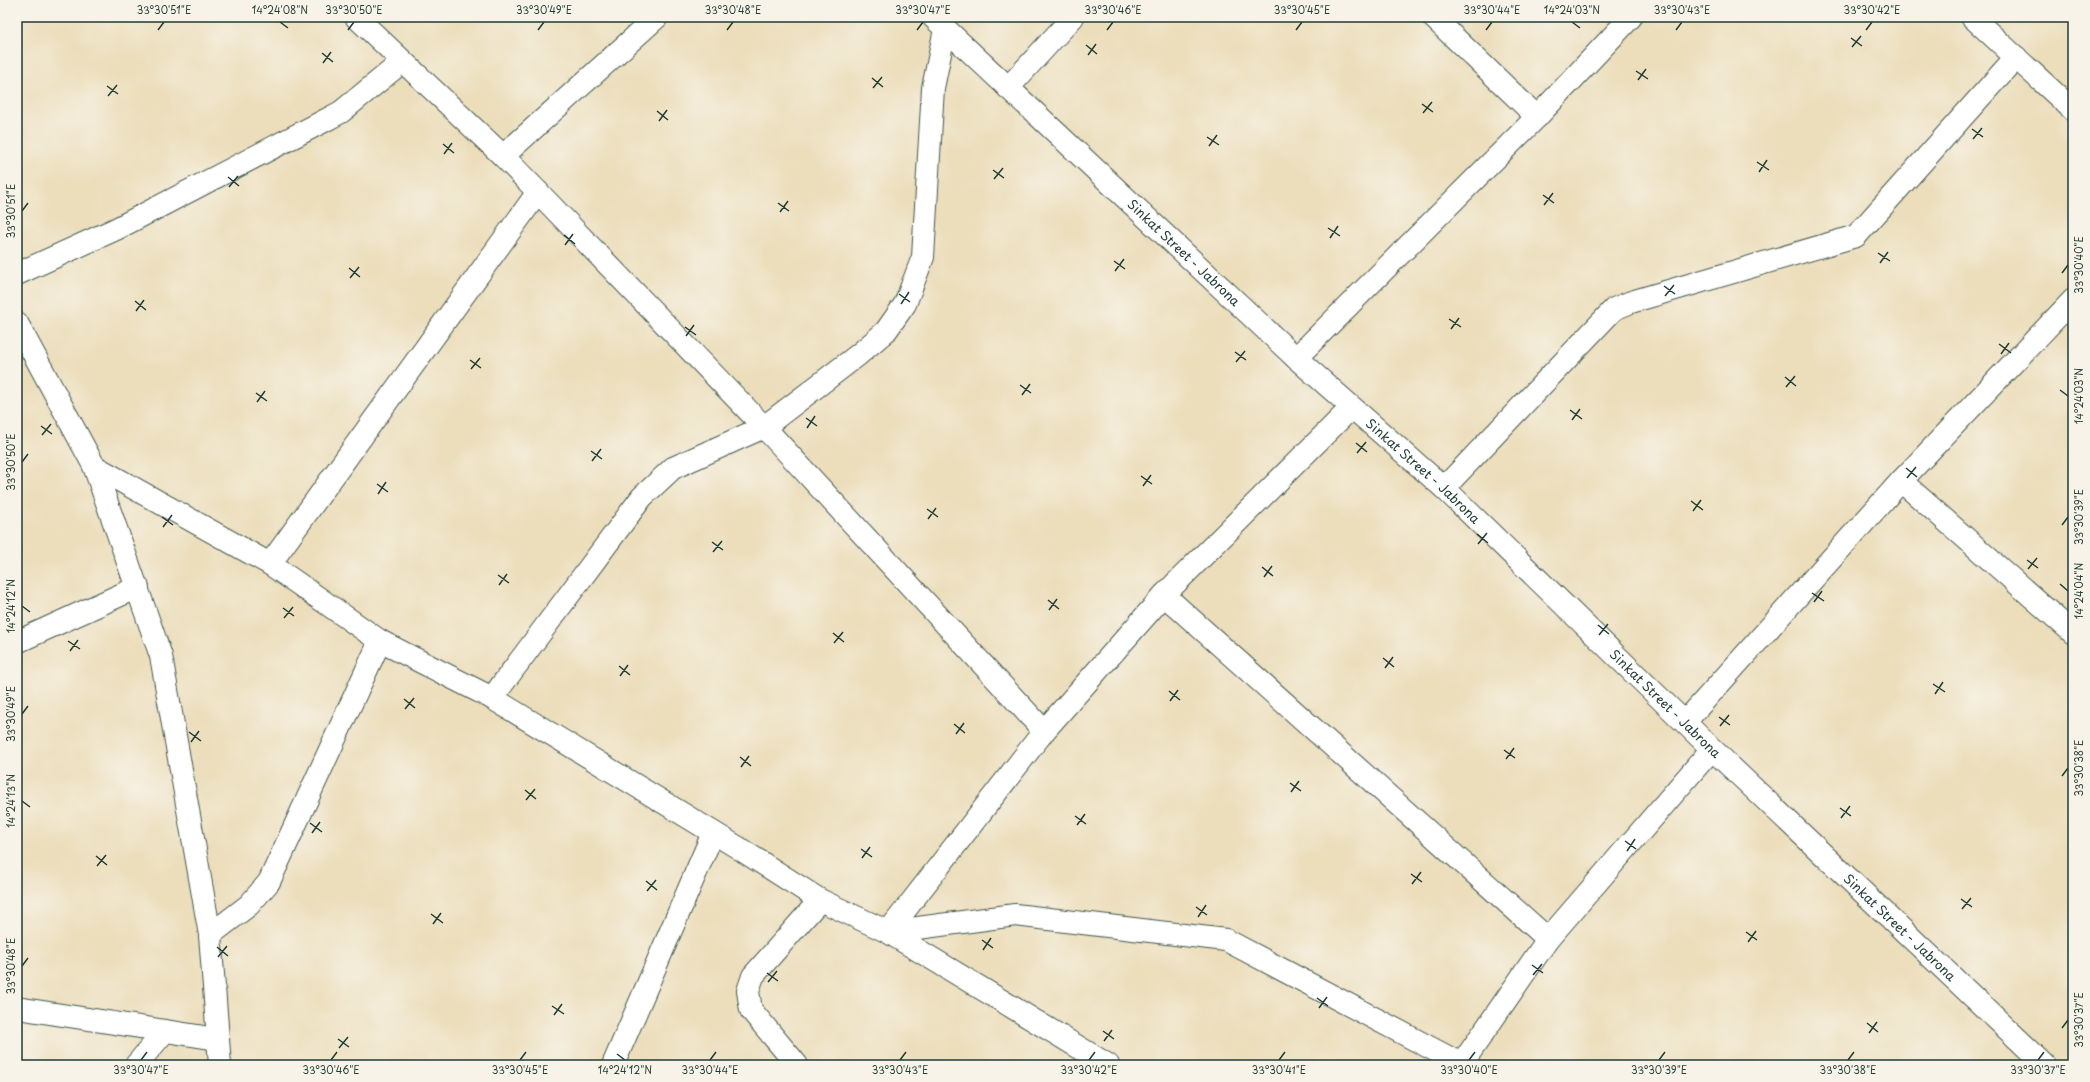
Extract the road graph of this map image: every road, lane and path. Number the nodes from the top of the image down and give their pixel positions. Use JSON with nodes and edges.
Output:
{"nodes":[{"id":1,"x":356,"y":17,"type":"edge"},
{"id":2,"x":657,"y":17,"type":"edge"},
{"id":3,"x":1073,"y":17,"type":"edge"},
{"id":4,"x":1433,"y":17,"type":"edge"},
{"id":5,"x":1631,"y":17,"type":"edge"},
{"id":6,"x":1972,"y":17,"type":"edge"},
{"id":7,"x":939,"y":23,"type":"edge"},
{"id":8,"x":2016,"y":57,"type":"junction"},
{"id":9,"x":402,"y":62,"type":"junction"},
{"id":10,"x":1008,"y":88,"type":"junction"},
{"id":11,"x":2073,"y":110,"type":"edge"},
{"id":12,"x":1537,"y":117,"type":"junction"},
{"id":13,"x":503,"y":156,"type":"junction"},
{"id":14,"x":538,"y":192,"type":"junction"},
{"id":15,"x":17,"y":274,"type":"edge"},
{"id":16,"x":2073,"y":300,"type":"edge"},
{"id":17,"x":17,"y":323,"type":"edge"},
{"id":18,"x":1296,"y":358,"type":"junction"},
{"id":19,"x":1351,"y":408,"type":"junction"},
{"id":20,"x":764,"y":427,"type":"junction"},
{"id":21,"x":94,"y":466,"type":"junction"},
{"id":22,"x":1901,"y":481,"type":"junction"},
{"id":23,"x":1444,"y":488,"type":"junction"},
{"id":24,"x":270,"y":564,"type":"junction"},
{"id":25,"x":138,"y":587,"type":"junction"},
{"id":26,"x":1164,"y":595,"type":"junction"},
{"id":27,"x":2073,"y":633,"type":"edge"},
{"id":28,"x":380,"y":641,"type":"junction"},
{"id":29,"x":17,"y":642,"type":"edge"},
{"id":30,"x":492,"y":698,"type":"junction"},
{"id":31,"x":1686,"y":722,"type":"junction"},
{"id":32,"x":1044,"y":732,"type":"junction"},
{"id":33,"x":1712,"y":749,"type":"junction"},
{"id":34,"x":713,"y":833,"type":"junction"},
{"id":35,"x":820,"y":900,"type":"junction"},
{"id":36,"x":888,"y":932,"type":"junction"},
{"id":37,"x":210,"y":935,"type":"junction"},
{"id":38,"x":1548,"y":939,"type":"junction"},
{"id":39,"x":17,"y":1008,"type":"edge"},
{"id":40,"x":165,"y":1031,"type":"junction"},
{"id":41,"x":217,"y":1039,"type":"junction"},
{"id":42,"x":136,"y":1065,"type":"edge"},
{"id":43,"x":220,"y":1065,"type":"edge"},
{"id":44,"x":613,"y":1065,"type":"edge"},
{"id":45,"x":797,"y":1065,"type":"edge"},
{"id":46,"x":1108,"y":1065,"type":"edge"},
{"id":47,"x":1463,"y":1065,"type":"edge"},
{"id":48,"x":2045,"y":1065,"type":"edge"}],
"edges":[{"from":1,"to":9,"type":"street"},
{"from":2,"to":13,"type":"street"},
{"from":3,"to":10,"type":"street"},
{"from":4,"to":12,"type":"street"},
{"from":5,"to":12,"type":"street"},
{"from":6,"to":8,"type":"street"},
{"from":7,"to":10,"type":"street","name":"Sinkat Street - Jabrona"},
{"from":7,"to":20,"type":"street"},
{"from":8,"to":11,"type":"street"},
{"from":8,"to":23,"type":"street"},
{"from":9,"to":13,"type":"street"},
{"from":9,"to":15,"type":"street"},
{"from":10,"to":18,"type":"street","name":"Sinkat Street - Jabrona"},
{"from":12,"to":18,"type":"street"},
{"from":13,"to":14,"type":"street"},
{"from":14,"to":20,"type":"street"},
{"from":14,"to":24,"type":"street"},
{"from":16,"to":22,"type":"street"},
{"from":17,"to":21,"type":"street"},
{"from":18,"to":19,"type":"street","name":"Sinkat Street - Jabrona"},
{"from":19,"to":23,"type":"street","name":"Sinkat Street - Jabrona"},
{"from":19,"to":26,"type":"street"},
{"from":20,"to":30,"type":"street"},
{"from":20,"to":32,"type":"street"},
{"from":21,"to":24,"type":"street"},
{"from":21,"to":25,"type":"street"},
{"from":22,"to":27,"type":"street"},
{"from":22,"to":31,"type":"street"},
{"from":23,"to":31,"type":"street","name":"Sinkat Street - Jabrona"},
{"from":24,"to":28,"type":"street"},
{"from":25,"to":29,"type":"street"},
{"from":25,"to":37,"type":"street"},
{"from":26,"to":32,"type":"street"},
{"from":26,"to":38,"type":"street"},
{"from":28,"to":30,"type":"street"},
{"from":28,"to":37,"type":"street"},
{"from":30,"to":34,"type":"street"},
{"from":31,"to":33,"type":"street","name":"Sinkat Street - Jabrona"},
{"from":32,"to":36,"type":"street"},
{"from":33,"to":38,"type":"street"},
{"from":33,"to":48,"type":"street","name":"Sinkat Street - Jabrona"},
{"from":34,"to":35,"type":"street"},
{"from":34,"to":44,"type":"street"},
{"from":35,"to":36,"type":"street"},
{"from":35,"to":45,"type":"street"},
{"from":36,"to":46,"type":"street"},
{"from":36,"to":47,"type":"street"},
{"from":37,"to":41,"type":"street"},
{"from":38,"to":47,"type":"street"},
{"from":39,"to":40,"type":"street"},
{"from":40,"to":41,"type":"street"},
{"from":40,"to":42,"type":"street"},
{"from":41,"to":43,"type":"street"}]}
